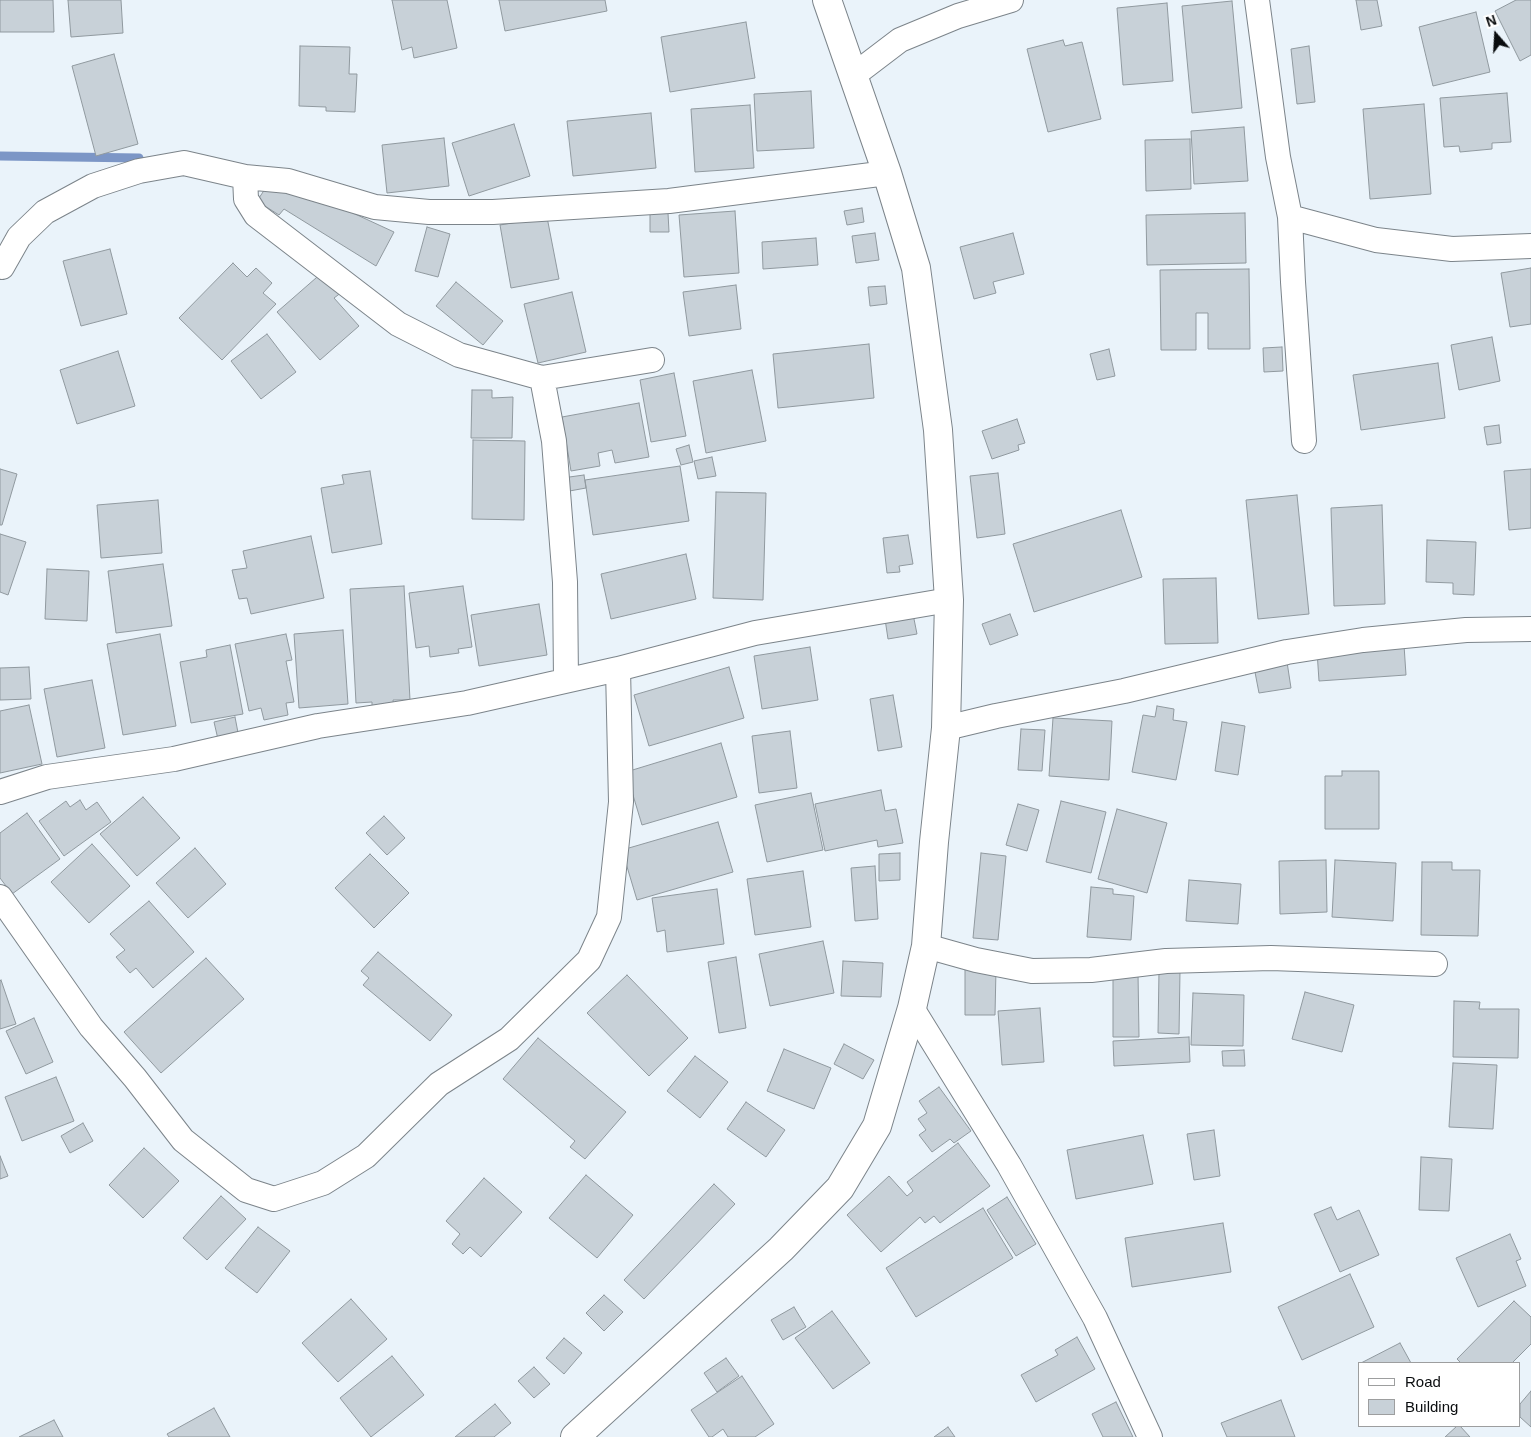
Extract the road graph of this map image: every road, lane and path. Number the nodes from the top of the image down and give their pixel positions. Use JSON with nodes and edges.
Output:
{"nodes":[{"id":1,"x":827,"y":0,"type":"edge"},
{"id":2,"x":1011,"y":0,"type":"edge"},
{"id":3,"x":1257,"y":0,"type":"edge"},
{"id":4,"x":854,"y":75,"type":"junction"},
{"id":5,"x":887,"y":173,"type":"junction"},
{"id":6,"x":245,"y":177,"type":"junction"},
{"id":7,"x":1290,"y":217,"type":"junction"},
{"id":8,"x":1531,"y":246,"type":"edge"},
{"id":9,"x":2,"y":267,"type":"dead end"},
{"id":10,"x":652,"y":360,"type":"dead end"},
{"id":11,"x":542,"y":378,"type":"junction"},
{"id":12,"x":1304,"y":442,"type":"dead end"},
{"id":13,"x":949,"y":600,"type":"junction"},
{"id":14,"x":1531,"y":629,"type":"edge"},
{"id":15,"x":618,"y":669,"type":"junction"},
{"id":16,"x":566,"y":680,"type":"junction"},
{"id":17,"x":946,"y":728,"type":"junction"},
{"id":18,"x":0,"y":792,"type":"edge"},
{"id":19,"x":0,"y":897,"type":"edge"},
{"id":20,"x":926,"y":946,"type":"junction"},
{"id":21,"x":1435,"y":964,"type":"dead end"},
{"id":22,"x":912,"y":1008,"type":"junction"},
{"id":23,"x":575,"y":1437,"type":"edge"},
{"id":24,"x":1150,"y":1437,"type":"edge"}],
"edges":[{"from":1,"to":4,"type":"street"},
{"from":2,"to":4,"type":"street"},
{"from":3,"to":7,"type":"street"},
{"from":4,"to":5,"type":"street"},
{"from":5,"to":6,"type":"street"},
{"from":5,"to":13,"type":"street"},
{"from":6,"to":9,"type":"street"},
{"from":6,"to":11,"type":"street"},
{"from":7,"to":8,"type":"street"},
{"from":7,"to":12,"type":"street"},
{"from":10,"to":11,"type":"street"},
{"from":11,"to":16,"type":"street"},
{"from":13,"to":15,"type":"street"},
{"from":13,"to":17,"type":"street"},
{"from":14,"to":17,"type":"street"},
{"from":15,"to":16,"type":"street"},
{"from":15,"to":19,"type":"street"},
{"from":16,"to":18,"type":"street"},
{"from":17,"to":20,"type":"street"},
{"from":20,"to":21,"type":"street"},
{"from":20,"to":22,"type":"street"},
{"from":22,"to":23,"type":"street"},
{"from":22,"to":24,"type":"street"}]}
